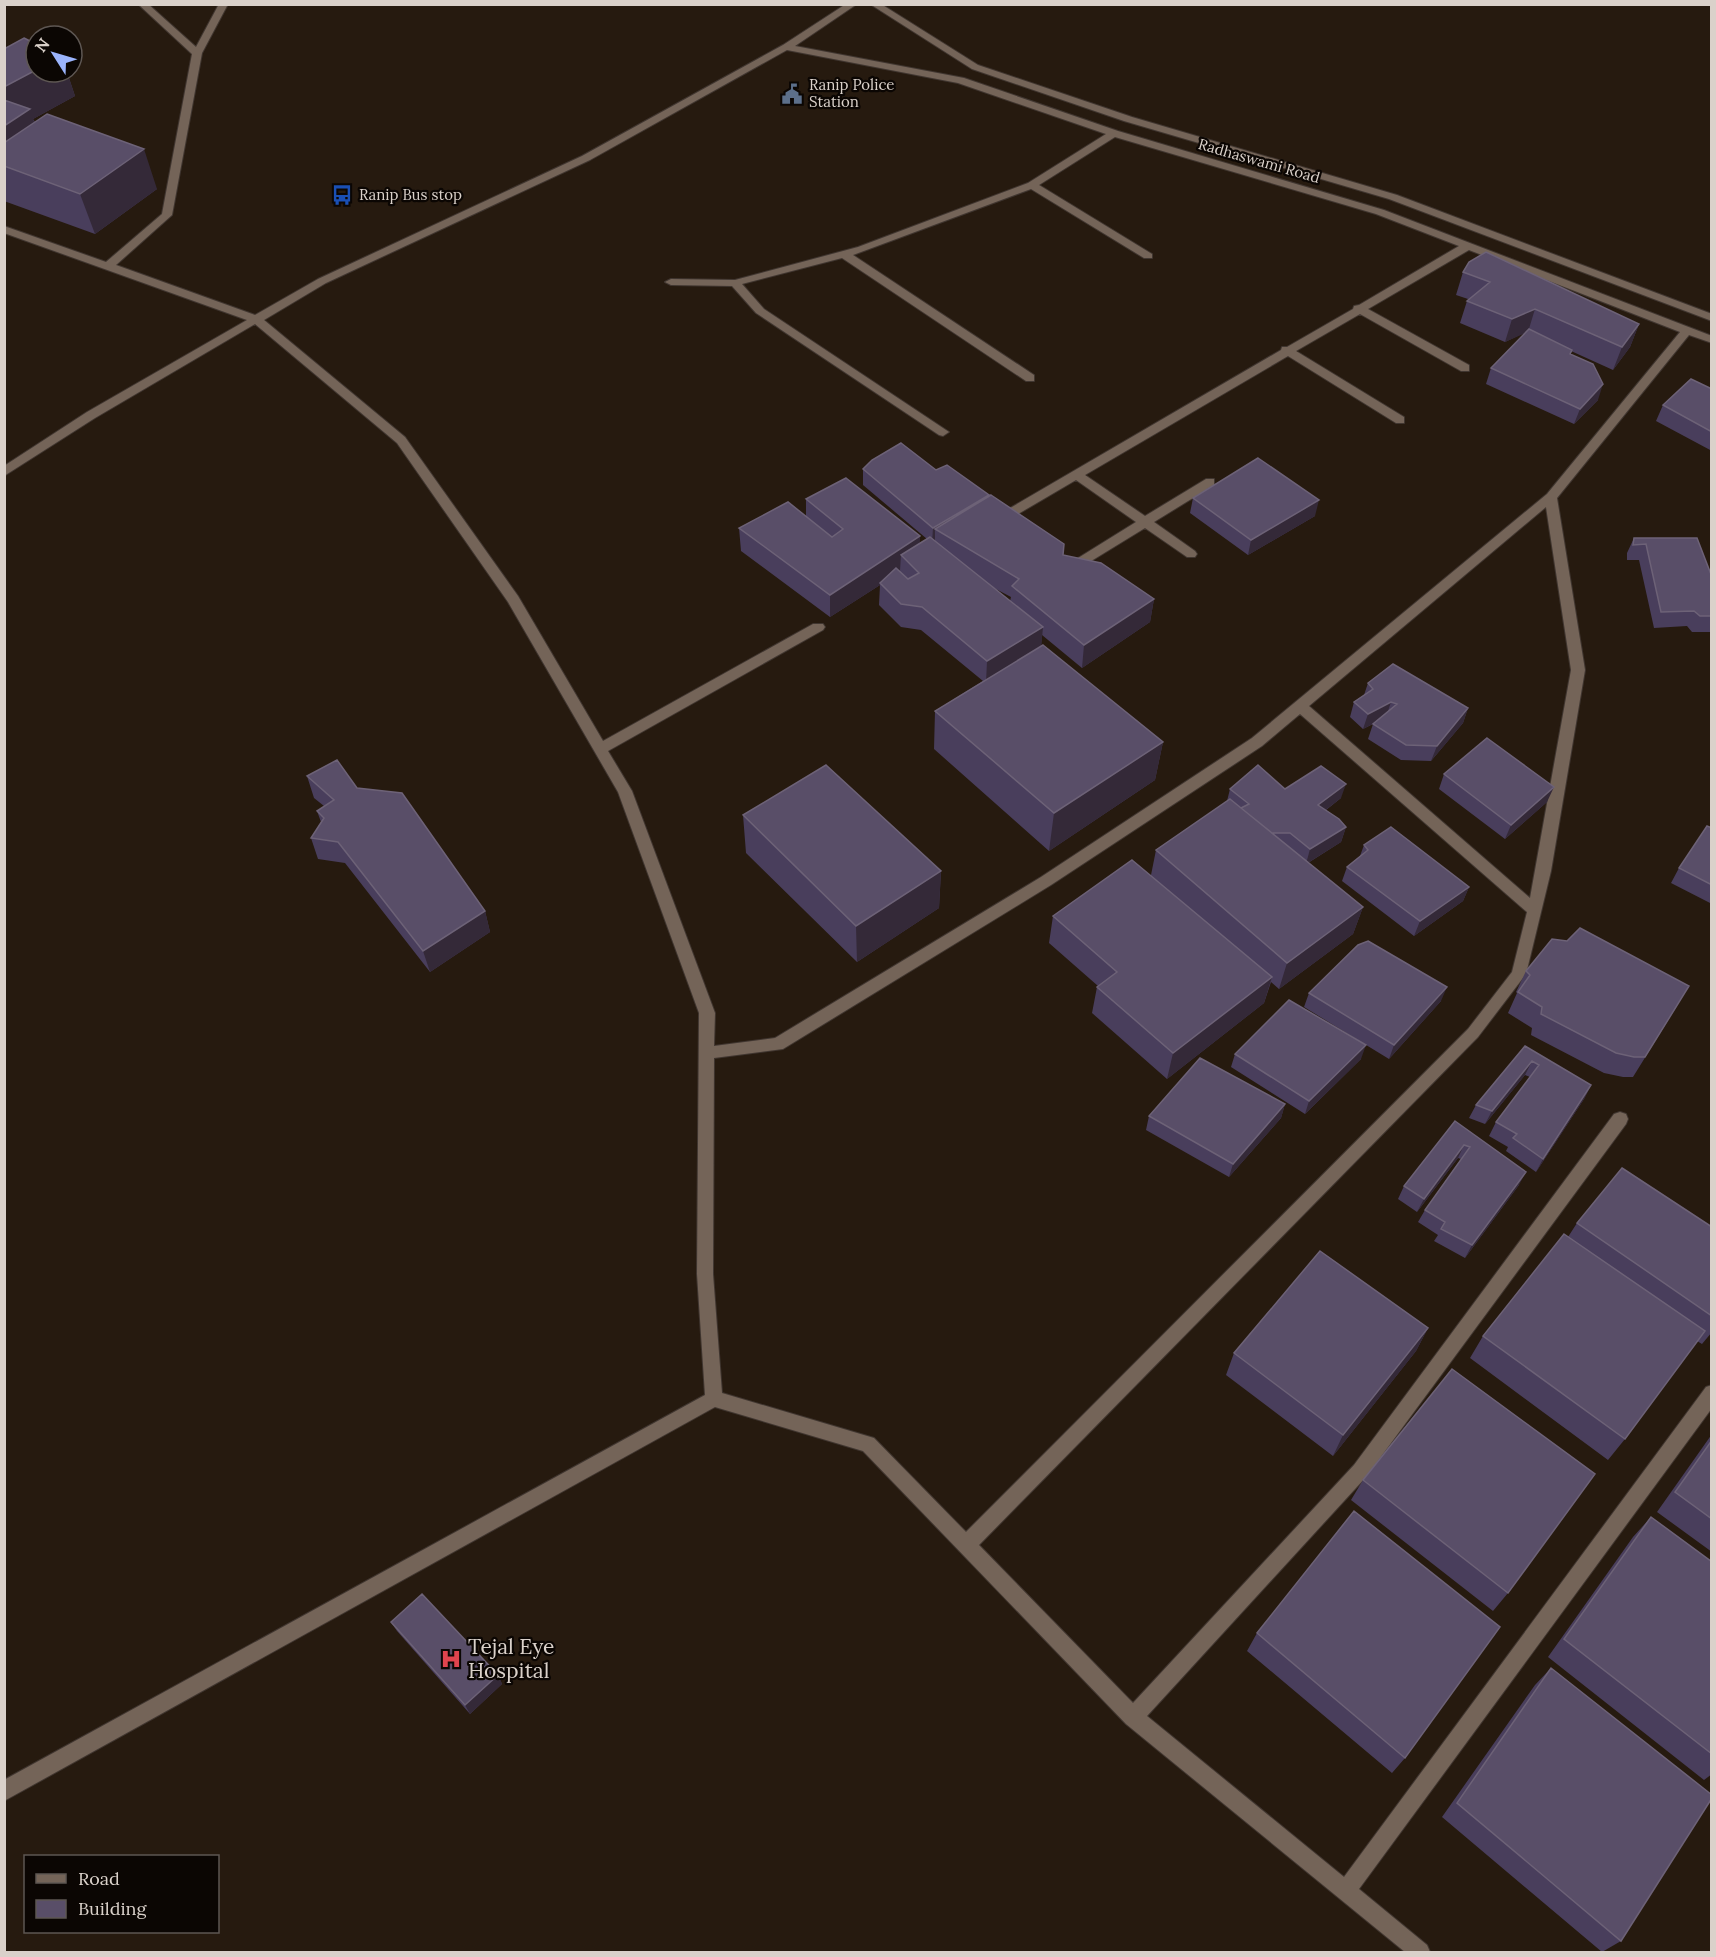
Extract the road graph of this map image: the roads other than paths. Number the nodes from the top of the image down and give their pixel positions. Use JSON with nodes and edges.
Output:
{"nodes":[{"id":1,"x":142,"y":4,"type":"edge"},
{"id":2,"x":224,"y":4,"type":"edge"},
{"id":3,"x":853,"y":4,"type":"edge"},
{"id":4,"x":874,"y":4,"type":"edge"},
{"id":5,"x":786,"y":47,"type":"junction"},
{"id":6,"x":197,"y":53,"type":"junction"},
{"id":7,"x":1114,"y":134,"type":"junction"},
{"id":8,"x":1032,"y":185,"type":"junction"},
{"id":9,"x":4,"y":229,"type":"edge"},
{"id":10,"x":1468,"y":246,"type":"junction"},
{"id":11,"x":844,"y":254,"type":"junction"},
{"id":12,"x":1148,"y":256,"type":"dead end"},
{"id":13,"x":108,"y":266,"type":"junction"},
{"id":14,"x":671,"y":282,"type":"dead end"},
{"id":15,"x":735,"y":283,"type":"junction"},
{"id":16,"x":1358,"y":308,"type":"junction"},
{"id":17,"x":1712,"y":318,"type":"edge"},
{"id":18,"x":256,"y":319,"type":"junction"},
{"id":19,"x":1687,"y":330,"type":"junction"},
{"id":20,"x":1712,"y":340,"type":"edge"},
{"id":21,"x":1286,"y":350,"type":"junction"},
{"id":22,"x":1464,"y":369,"type":"dead end"},
{"id":23,"x":1030,"y":378,"type":"dead end"},
{"id":24,"x":1400,"y":420,"type":"dead end"},
{"id":25,"x":943,"y":432,"type":"dead end"},
{"id":26,"x":4,"y":472,"type":"edge"},
{"id":27,"x":1076,"y":474,"type":"junction"},
{"id":28,"x":1210,"y":482,"type":"dead end"},
{"id":29,"x":1551,"y":497,"type":"junction"},
{"id":30,"x":997,"y":520,"type":"edge"},
{"id":31,"x":1145,"y":522,"type":"junction"},
{"id":32,"x":1191,"y":554,"type":"dead end"},
{"id":33,"x":1066,"y":571,"type":"edge"},
{"id":34,"x":818,"y":627,"type":"dead end"},
{"id":35,"x":1300,"y":706,"type":"junction"},
{"id":36,"x":600,"y":749,"type":"junction"},
{"id":37,"x":1534,"y":910,"type":"junction"},
{"id":38,"x":706,"y":1053,"type":"junction"},
{"id":39,"x":1620,"y":1119,"type":"dead end"},
{"id":40,"x":1712,"y":1393,"type":"edge"},
{"id":41,"x":714,"y":1399,"type":"junction"},
{"id":42,"x":966,"y":1545,"type":"junction"},
{"id":43,"x":1133,"y":1717,"type":"junction"},
{"id":44,"x":4,"y":1791,"type":"edge"},
{"id":45,"x":1346,"y":1891,"type":"junction"},
{"id":46,"x":1420,"y":1953,"type":"edge"}],
"edges":[{"from":1,"to":6,"type":"street"},
{"from":2,"to":6,"type":"street"},
{"from":3,"to":5,"type":"street"},
{"from":4,"to":17,"type":"street","name":"Radhaswami Road"},
{"from":5,"to":7,"type":"street","name":"Radhaswami Road"},
{"from":5,"to":18,"type":"street"},
{"from":6,"to":13,"type":"street"},
{"from":7,"to":8,"type":"street"},
{"from":7,"to":10,"type":"street","name":"Radhaswami Road"},
{"from":8,"to":11,"type":"street"},
{"from":8,"to":12,"type":"street"},
{"from":9,"to":13,"type":"street"},
{"from":10,"to":16,"type":"street"},
{"from":10,"to":19,"type":"street","name":"Radhaswami Road"},
{"from":11,"to":15,"type":"street"},
{"from":11,"to":23,"type":"street"},
{"from":13,"to":18,"type":"street"},
{"from":14,"to":15,"type":"street"},
{"from":15,"to":25,"type":"street"},
{"from":16,"to":21,"type":"street"},
{"from":16,"to":22,"type":"street"},
{"from":18,"to":26,"type":"street"},
{"from":18,"to":36,"type":"street"},
{"from":19,"to":20,"type":"street","name":"Radhaswami Road"},
{"from":19,"to":29,"type":"street"},
{"from":21,"to":24,"type":"street"},
{"from":21,"to":27,"type":"street"},
{"from":27,"to":30,"type":"street"},
{"from":27,"to":31,"type":"street"},
{"from":28,"to":31,"type":"street"},
{"from":29,"to":35,"type":"street"},
{"from":29,"to":37,"type":"street"},
{"from":31,"to":32,"type":"street"},
{"from":31,"to":33,"type":"street"},
{"from":34,"to":36,"type":"street"},
{"from":35,"to":37,"type":"street"},
{"from":35,"to":38,"type":"street"},
{"from":36,"to":38,"type":"street"},
{"from":37,"to":42,"type":"street"},
{"from":38,"to":41,"type":"street"},
{"from":39,"to":43,"type":"street"},
{"from":40,"to":45,"type":"street"},
{"from":41,"to":42,"type":"street"},
{"from":41,"to":44,"type":"street"},
{"from":42,"to":43,"type":"street"},
{"from":43,"to":45,"type":"street"},
{"from":45,"to":46,"type":"street"}]}
